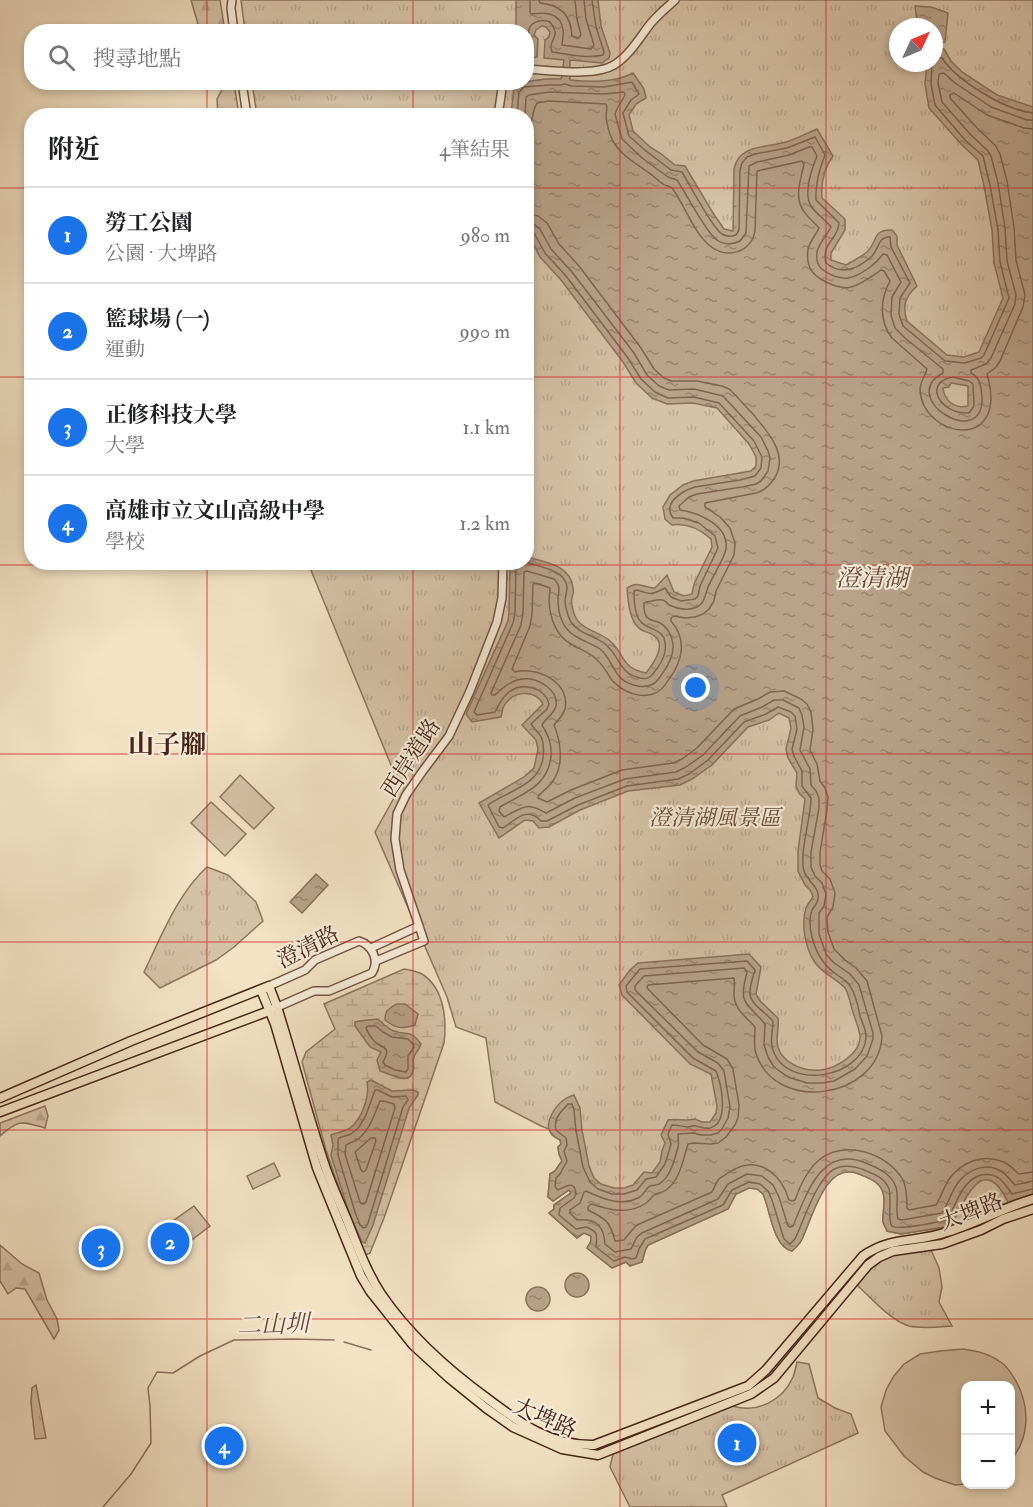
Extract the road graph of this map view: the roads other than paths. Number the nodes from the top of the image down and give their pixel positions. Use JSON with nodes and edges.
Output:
{"nodes":[{"id":1,"x":232,"y":0,"type":"edge"},
{"id":2,"x":675,"y":0,"type":"edge"},
{"id":3,"x":233,"y":24,"type":"edge"},
{"id":4,"x":534,"y":69,"type":"edge"},
{"id":5,"x":243,"y":90,"type":"edge"},
{"id":6,"x":502,"y":90,"type":"edge"},
{"id":7,"x":246,"y":108,"type":"edge"},
{"id":8,"x":499,"y":108,"type":"edge"},
{"id":9,"x":503,"y":570,"type":"edge"},
{"id":10,"x":418,"y":926,"type":"junction"},
{"id":11,"x":371,"y":948,"type":"junction"},
{"id":12,"x":376,"y":961,"type":"junction"},
{"id":13,"x":265,"y":988,"type":"junction"},
{"id":14,"x":273,"y":1009,"type":"junction"},
{"id":15,"x":0,"y":1098,"type":"edge"},
{"id":16,"x":0,"y":1112,"type":"edge"},
{"id":17,"x":1033,"y":1199,"type":"edge"},
{"id":18,"x":1033,"y":1209,"type":"edge"}],
"edges":[{"from":1,"to":3,"type":"street"},
{"from":2,"to":4,"type":"street"},
{"from":5,"to":7,"type":"street"},
{"from":6,"to":8,"type":"street"},
{"from":9,"to":10,"type":"street","name":"西岸道路"},
{"from":10,"to":11,"type":"street"},
{"from":10,"to":12,"type":"street","name":"西岸道路"},
{"from":11,"to":12,"type":"street","name":"澄清路"},
{"from":11,"to":13,"type":"street","name":"澄清路"},
{"from":12,"to":14,"type":"street","name":"澄清路"},
{"from":13,"to":14,"type":"main road","name":"大埤路"},
{"from":13,"to":15,"type":"main road","name":"澄清路"},
{"from":14,"to":16,"type":"main road","name":"澄清路"},
{"from":14,"to":17,"type":"main road","name":"大埤路"},
{"from":14,"to":18,"type":"main road","name":"大埤路"}]}
